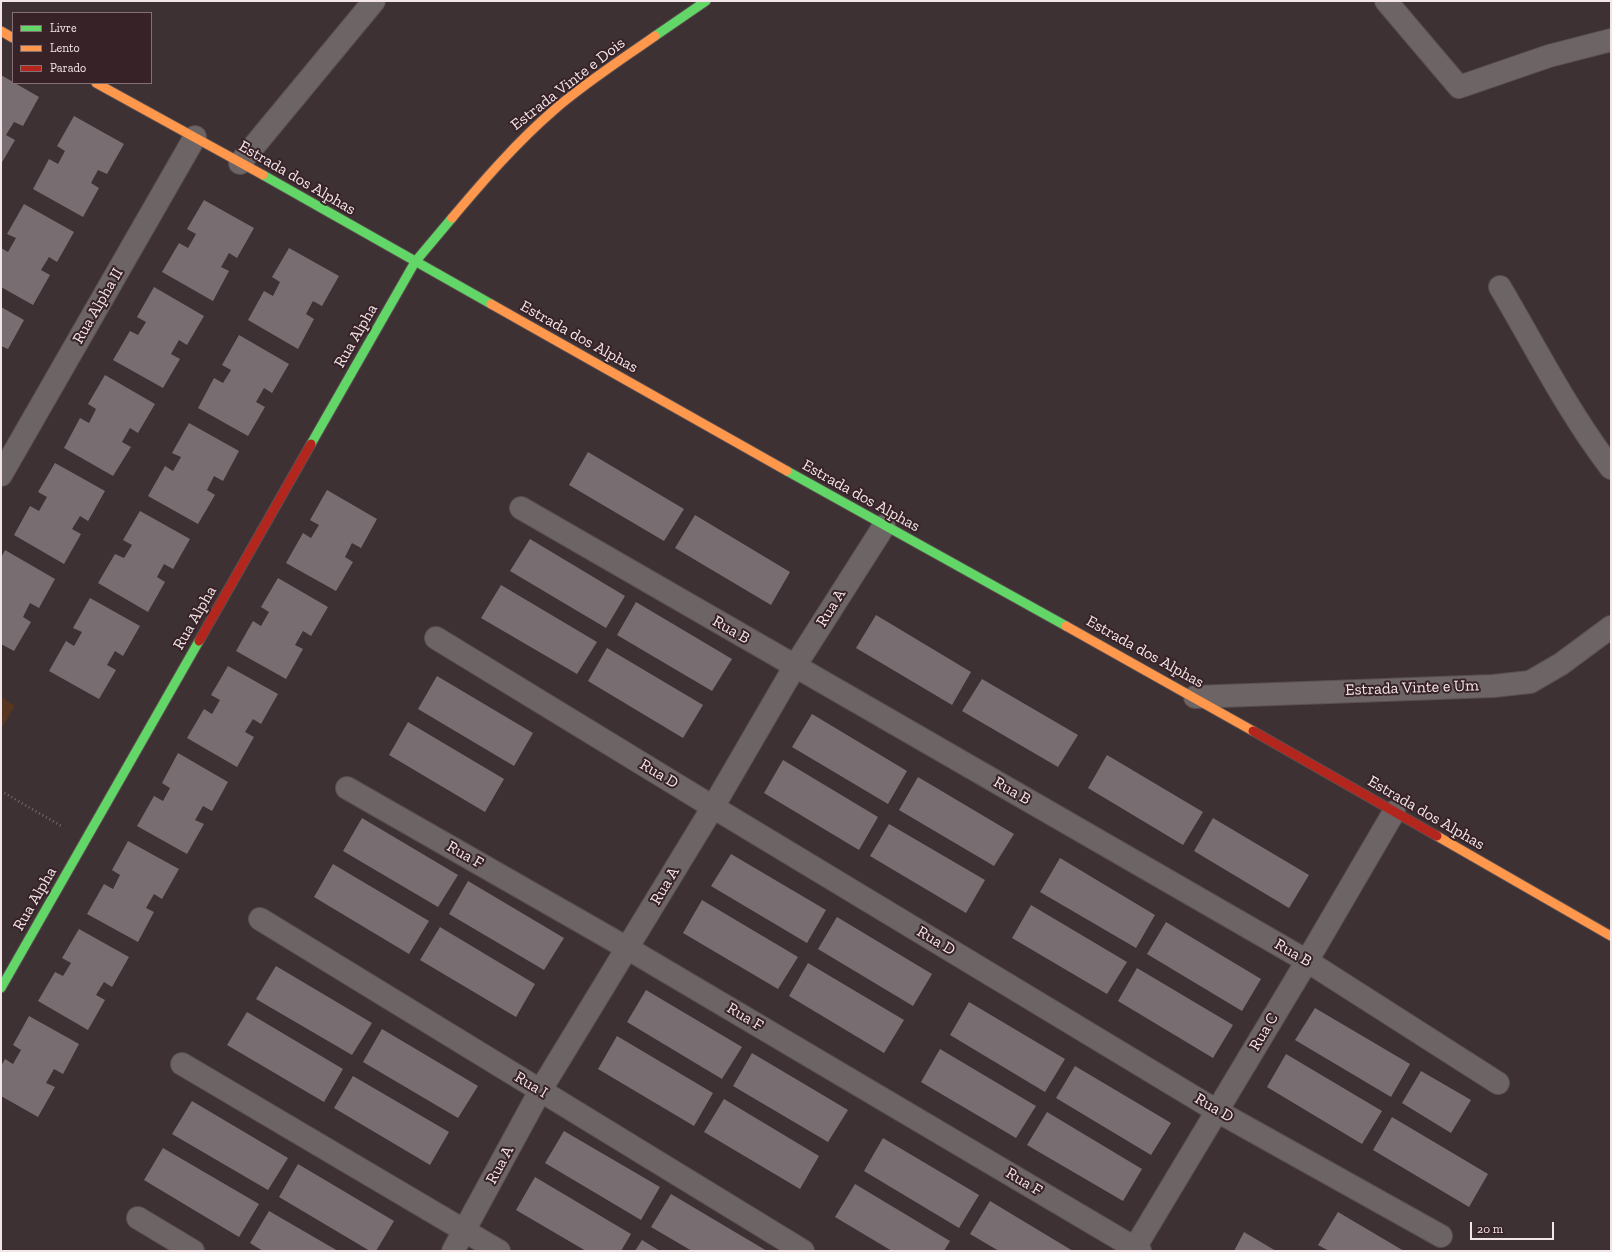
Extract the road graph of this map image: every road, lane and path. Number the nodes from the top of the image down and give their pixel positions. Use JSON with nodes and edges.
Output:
{"nodes":[{"id":1,"x":374,"y":1,"type":"edge"},
{"id":2,"x":706,"y":1,"type":"edge"},
{"id":3,"x":1386,"y":1,"type":"edge"},
{"id":4,"x":1,"y":31,"type":"edge"},
{"id":5,"x":12,"y":37,"type":"edge"},
{"id":6,"x":1611,"y":40,"type":"edge"},
{"id":7,"x":98,"y":84,"type":"edge"},
{"id":8,"x":195,"y":137,"type":"junction"},
{"id":9,"x":240,"y":163,"type":"junction"},
{"id":10,"x":415,"y":262,"type":"junction"},
{"id":11,"x":1500,"y":287,"type":"dead end"},
{"id":12,"x":1611,"y":468,"type":"edge"},
{"id":13,"x":1,"y":475,"type":"edge"},
{"id":14,"x":521,"y":508,"type":"dead end"},
{"id":15,"x":884,"y":526,"type":"junction"},
{"id":16,"x":1611,"y":627,"type":"edge"},
{"id":17,"x":436,"y":638,"type":"dead end"},
{"id":18,"x":795,"y":666,"type":"junction"},
{"id":19,"x":1195,"y":697,"type":"junction"},
{"id":20,"x":347,"y":788,"type":"dead end"},
{"id":21,"x":1,"y":791,"type":"edge"},
{"id":22,"x":713,"y":807,"type":"junction"},
{"id":23,"x":1394,"y":812,"type":"junction"},
{"id":24,"x":64,"y":827,"type":"dead end"},
{"id":25,"x":260,"y":919,"type":"dead end"},
{"id":26,"x":1611,"y":936,"type":"edge"},
{"id":27,"x":628,"y":948,"type":"junction"},
{"id":28,"x":1307,"y":961,"type":"junction"},
{"id":29,"x":1,"y":988,"type":"edge"},
{"id":30,"x":182,"y":1064,"type":"dead end"},
{"id":31,"x":1498,"y":1083,"type":"dead end"},
{"id":32,"x":540,"y":1091,"type":"junction"},
{"id":33,"x":1217,"y":1111,"type":"junction"},
{"id":34,"x":138,"y":1218,"type":"dead end"},
{"id":35,"x":465,"y":1230,"type":"junction"},
{"id":36,"x":1441,"y":1236,"type":"dead end"},
{"id":37,"x":1136,"y":1250,"type":"edge"},
{"id":38,"x":193,"y":1251,"type":"edge"},
{"id":39,"x":453,"y":1251,"type":"edge"},
{"id":40,"x":499,"y":1251,"type":"edge"},
{"id":41,"x":803,"y":1251,"type":"edge"}],
"edges":[{"from":1,"to":9,"type":"street"},
{"from":2,"to":10,"type":"street","name":"Estrada Vinte e Dois"},
{"from":3,"to":6,"type":"street"},
{"from":4,"to":5,"type":"street"},
{"from":7,"to":8,"type":"street","name":"Estrada dos Alphas"},
{"from":8,"to":9,"type":"street","name":"Estrada dos Alphas"},
{"from":8,"to":13,"type":"street","name":"Rua Alpha II"},
{"from":9,"to":10,"type":"street","name":"Estrada dos Alphas"},
{"from":10,"to":15,"type":"street","name":"Estrada dos Alphas"},
{"from":10,"to":29,"type":"street","name":"Rua Alpha"},
{"from":11,"to":12,"type":"street"},
{"from":14,"to":18,"type":"street","name":"Rua B"},
{"from":15,"to":18,"type":"street","name":"Rua A"},
{"from":15,"to":19,"type":"street","name":"Estrada dos Alphas"},
{"from":16,"to":19,"type":"street","name":"Estrada Vinte e Um"},
{"from":17,"to":22,"type":"street","name":"Rua D"},
{"from":18,"to":22,"type":"street","name":"Rua A"},
{"from":18,"to":28,"type":"street","name":"Rua B"},
{"from":19,"to":23,"type":"street","name":"Estrada dos Alphas"},
{"from":20,"to":27,"type":"street","name":"Rua F"},
{"from":21,"to":24,"type":"path"},
{"from":22,"to":27,"type":"street","name":"Rua A"},
{"from":22,"to":33,"type":"street","name":"Rua D"},
{"from":23,"to":26,"type":"street","name":"Estrada dos Alphas"},
{"from":23,"to":28,"type":"street","name":"Rua C"},
{"from":25,"to":32,"type":"street","name":"Rua I"},
{"from":27,"to":32,"type":"street","name":"Rua A"},
{"from":27,"to":37,"type":"street","name":"Rua F"},
{"from":28,"to":31,"type":"street","name":"Rua B"},
{"from":28,"to":33,"type":"street","name":"Rua C"},
{"from":30,"to":35,"type":"street"},
{"from":32,"to":35,"type":"street","name":"Rua A"},
{"from":32,"to":41,"type":"street","name":"Rua I"},
{"from":33,"to":36,"type":"street","name":"Rua D"},
{"from":33,"to":37,"type":"street","name":"Rua C"},
{"from":34,"to":38,"type":"street"},
{"from":35,"to":39,"type":"street","name":"Rua A"},
{"from":35,"to":40,"type":"street"}]}
